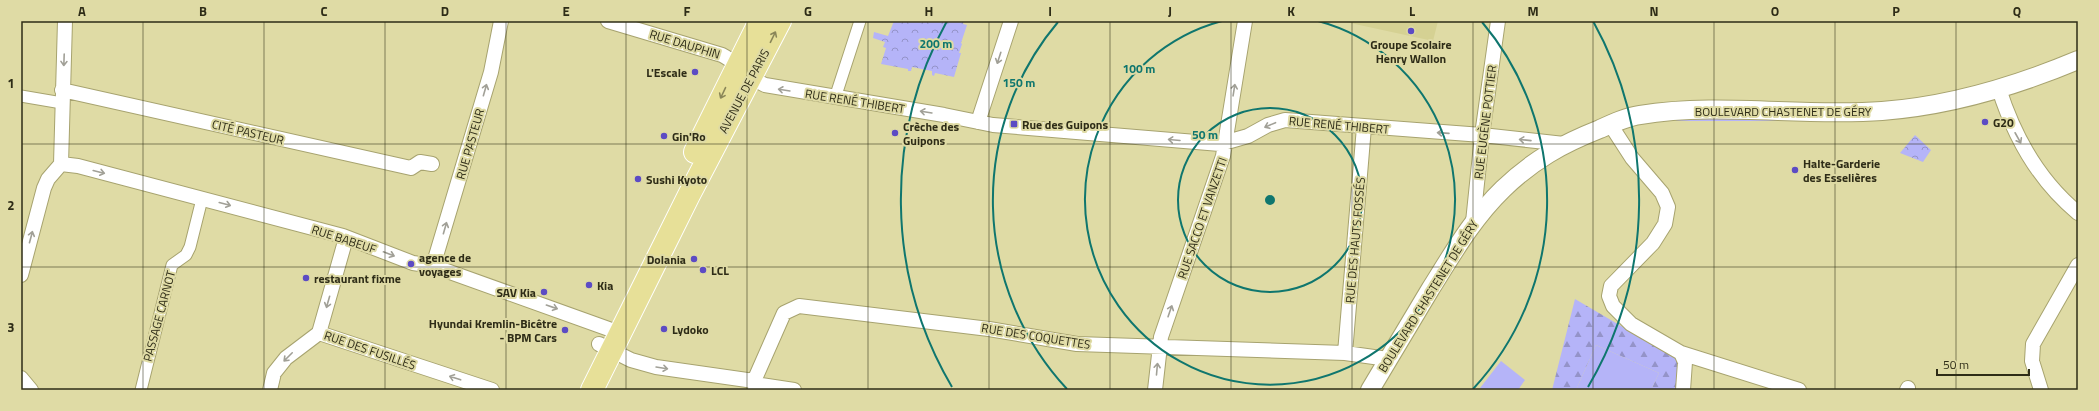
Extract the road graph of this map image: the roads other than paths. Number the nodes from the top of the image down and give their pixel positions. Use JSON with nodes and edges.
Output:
{"nodes":[{"id":1,"x":65,"y":21,"type":"edge"},
{"id":2,"x":501,"y":21,"type":"edge"},
{"id":3,"x":608,"y":21,"type":"edge"},
{"id":4,"x":760,"y":21,"type":"edge"},
{"id":5,"x":780,"y":21,"type":"edge"},
{"id":6,"x":860,"y":21,"type":"edge"},
{"id":7,"x":1011,"y":21,"type":"edge"},
{"id":8,"x":1245,"y":21,"type":"edge"},
{"id":9,"x":1498,"y":21,"type":"edge"},
{"id":10,"x":2078,"y":60,"type":"edge"},
{"id":11,"x":744,"y":71,"type":"junction"},
{"id":12,"x":1998,"y":89,"type":"junction"},
{"id":13,"x":21,"y":96,"type":"edge"},
{"id":14,"x":62,"y":97,"type":"junction"},
{"id":15,"x":835,"y":98,"type":"junction"},
{"id":16,"x":978,"y":122,"type":"junction"},
{"id":17,"x":1610,"y":124,"type":"junction"},
{"id":18,"x":1364,"y":127,"type":"junction"},
{"id":19,"x":1482,"y":135,"type":"junction"},
{"id":20,"x":1226,"y":143,"type":"junction"},
{"id":21,"x":1564,"y":144,"type":"junction"},
{"id":22,"x":61,"y":164,"type":"junction"},
{"id":23,"x":432,"y":164,"type":"dead end"},
{"id":24,"x":201,"y":204,"type":"dead end"},
{"id":25,"x":2078,"y":213,"type":"edge"},
{"id":26,"x":1473,"y":222,"type":"junction"},
{"id":27,"x":346,"y":238,"type":"junction"},
{"id":28,"x":2078,"y":265,"type":"edge"},
{"id":29,"x":433,"y":266,"type":"junction"},
{"id":30,"x":21,"y":275,"type":"edge"},
{"id":31,"x":319,"y":334,"type":"junction"},
{"id":32,"x":610,"y":342,"type":"junction"},
{"id":33,"x":1159,"y":348,"type":"junction"},
{"id":34,"x":1345,"y":353,"type":"junction"},
{"id":35,"x":1681,"y":353,"type":"junction"},
{"id":36,"x":1388,"y":360,"type":"junction"},
{"id":37,"x":21,"y":378,"type":"edge"},
{"id":38,"x":754,"y":385,"type":"edge"},
{"id":39,"x":31,"y":390,"type":"edge"},
{"id":40,"x":141,"y":390,"type":"edge"},
{"id":41,"x":270,"y":390,"type":"edge"},
{"id":42,"x":492,"y":390,"type":"edge"},
{"id":43,"x":578,"y":390,"type":"edge"},
{"id":44,"x":592,"y":390,"type":"edge"},
{"id":45,"x":794,"y":390,"type":"edge"},
{"id":46,"x":1155,"y":390,"type":"edge"},
{"id":47,"x":1370,"y":390,"type":"edge"},
{"id":48,"x":1683,"y":390,"type":"edge"},
{"id":49,"x":1799,"y":390,"type":"edge"},
{"id":50,"x":2041,"y":390,"type":"edge"}],
"edges":[{"from":1,"to":14,"type":"street","one_way":true},
{"from":29,"to":2,"type":"street","name":"RUE PASTEUR","one_way":true},
{"from":3,"to":11,"type":"street","name":"RUE DAUPHIN"},
{"from":4,"to":11,"type":"main road","name":"AVENUE DE PARIS"},
{"from":11,"to":5,"type":"main road","name":"AVENUE DE PARIS","one_way":true},
{"from":6,"to":15,"type":"street"},
{"from":7,"to":16,"type":"street","one_way":true},
{"from":20,"to":8,"type":"street","name":"RUE SACCO ET VANZETTI","one_way":true},
{"from":9,"to":19,"type":"street","name":"RUE EUGÈNE POTTIER"},
{"from":10,"to":12,"type":"street","name":"BOULEVARD CHASTENET DE GÉRY"},
{"from":15,"to":11,"type":"street","name":"RUE RENÉ THIBERT","one_way":true},
{"from":11,"to":32,"type":"main road","name":"AVENUE DE PARIS"},
{"from":12,"to":17,"type":"street","name":"BOULEVARD CHASTENET DE GÉRY"},
{"from":12,"to":25,"type":"street","one_way":true},
{"from":13,"to":14,"type":"street"},
{"from":14,"to":22,"type":"street"},
{"from":14,"to":23,"type":"street","name":"CITÉ PASTEUR"},
{"from":16,"to":15,"type":"street","name":"RUE RENÉ THIBERT","one_way":true},
{"from":20,"to":16,"type":"street","name":"RUE RENÉ THIBERT","one_way":true},
{"from":17,"to":21,"type":"street","name":"BOULEVARD CHASTENET DE GÉRY"},
{"from":17,"to":35,"type":"street"},
{"from":19,"to":18,"type":"street","name":"RUE RENÉ THIBERT","one_way":true},
{"from":18,"to":20,"type":"street","name":"RUE RENÉ THIBERT","one_way":true},
{"from":18,"to":34,"type":"street","name":"RUE DES HAUTS FOSSÉS"},
{"from":21,"to":19,"type":"street","name":"RUE RENÉ THIBERT","one_way":true},
{"from":19,"to":26,"type":"street","name":"RUE EUGÈNE POTTIER"},
{"from":33,"to":20,"type":"street","name":"RUE SACCO ET VANZETTI","one_way":true},
{"from":21,"to":26,"type":"street","name":"BOULEVARD CHASTENET DE GÉRY"},
{"from":22,"to":27,"type":"street","name":"RUE BABEUF","one_way":true},
{"from":30,"to":22,"type":"street","one_way":true},
{"from":24,"to":40,"type":"street","name":"PASSAGE CARNOT"},
{"from":26,"to":36,"type":"street","name":"BOULEVARD CHASTENET DE GÉRY"},
{"from":27,"to":29,"type":"street","name":"RUE BABEUF","one_way":true},
{"from":27,"to":31,"type":"street","name":"RUE DES FUSILLÉS","one_way":true},
{"from":28,"to":50,"type":"street"},
{"from":29,"to":32,"type":"street","name":"RUE BABEUF","one_way":true},
{"from":31,"to":41,"type":"street","one_way":true},
{"from":42,"to":31,"type":"street","name":"RUE DES FUSILLÉS","one_way":true},
{"from":32,"to":38,"type":"street","name":"RUE BABEUF","one_way":true},
{"from":32,"to":43,"type":"main road"},
{"from":32,"to":44,"type":"main road"},
{"from":33,"to":34,"type":"street","name":"RUE DES COQUETTES"},
{"from":33,"to":38,"type":"street","name":"RUE DES COQUETTES"},
{"from":46,"to":33,"type":"street","name":"RUE SACCO ET VANZETTI","one_way":true},
{"from":34,"to":36,"type":"street","name":"RUE DES COQUETTES"},
{"from":35,"to":48,"type":"street"},
{"from":35,"to":49,"type":"street"},
{"from":36,"to":47,"type":"street","name":"BOULEVARD CHASTENET DE GÉRY"},
{"from":37,"to":39,"type":"street"},
{"from":38,"to":45,"type":"street","name":"RUE BABEUF"}]}
